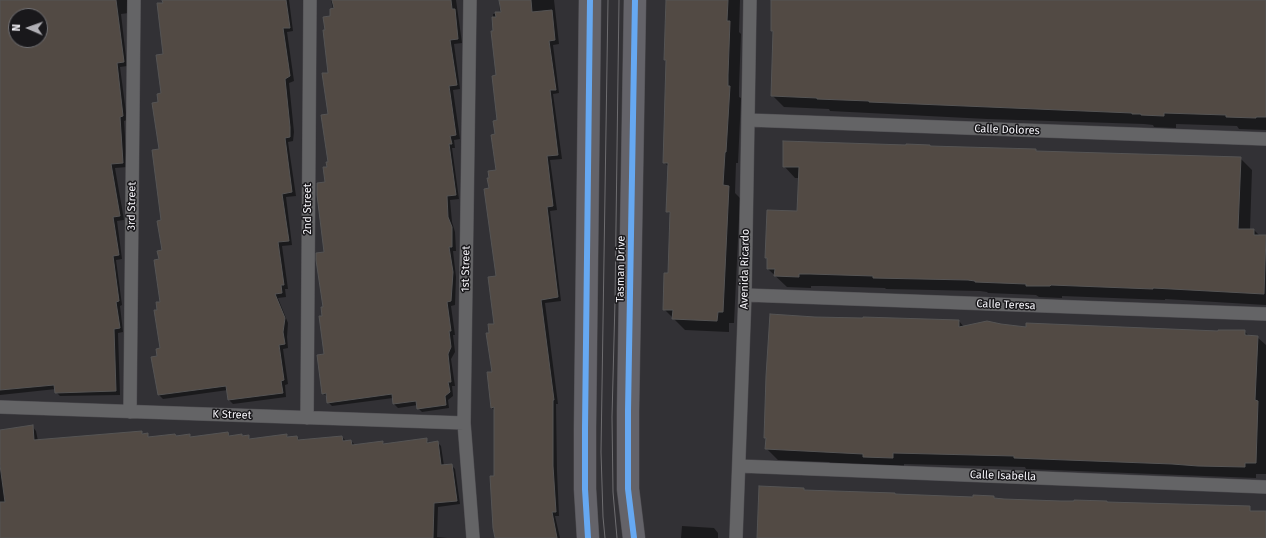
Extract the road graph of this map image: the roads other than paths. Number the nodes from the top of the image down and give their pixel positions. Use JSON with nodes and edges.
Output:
{"nodes":[{"id":1,"x":134,"y":0,"type":"edge"},
{"id":2,"x":310,"y":0,"type":"edge"},
{"id":3,"x":470,"y":0,"type":"edge"},
{"id":4,"x":590,"y":0,"type":"edge"},
{"id":5,"x":635,"y":0,"type":"edge"},
{"id":6,"x":750,"y":0,"type":"edge"},
{"id":7,"x":748,"y":120,"type":"junction"},
{"id":8,"x":1266,"y":140,"type":"edge"},
{"id":9,"x":745,"y":295,"type":"junction"},
{"id":10,"x":1266,"y":314,"type":"edge"},
{"id":11,"x":0,"y":407,"type":"edge"},
{"id":12,"x":130,"y":412,"type":"junction"},
{"id":13,"x":307,"y":418,"type":"junction"},
{"id":14,"x":464,"y":423,"type":"junction"},
{"id":15,"x":739,"y":466,"type":"junction"},
{"id":16,"x":1266,"y":487,"type":"edge"},
{"id":17,"x":473,"y":538,"type":"edge"},
{"id":18,"x":588,"y":538,"type":"edge"},
{"id":19,"x":634,"y":538,"type":"edge"},
{"id":20,"x":736,"y":538,"type":"edge"}],
"edges":[{"from":1,"to":12,"type":"lane","name":"3rd Street"},
{"from":2,"to":13,"type":"lane","name":"2nd Street"},
{"from":3,"to":14,"type":"lane","name":"1st Street"},
{"from":4,"to":18,"type":"street"},
{"from":5,"to":19,"type":"street","name":"Tasman Drive"},
{"from":6,"to":7,"type":"lane","name":"Avenida Ricardo"},
{"from":7,"to":8,"type":"lane","name":"Calle Dolores"},
{"from":7,"to":9,"type":"lane","name":"Avenida Ricardo"},
{"from":9,"to":10,"type":"lane","name":"Calle Teresa"},
{"from":9,"to":15,"type":"lane","name":"Avenida Ricardo"},
{"from":11,"to":12,"type":"lane","name":"K Street"},
{"from":12,"to":13,"type":"lane","name":"K Street"},
{"from":13,"to":14,"type":"lane","name":"K Street"},
{"from":14,"to":17,"type":"lane","name":"1st Street"},
{"from":15,"to":16,"type":"lane","name":"Calle Isabella"},
{"from":15,"to":20,"type":"lane","name":"Avenida Ricardo"}]}
